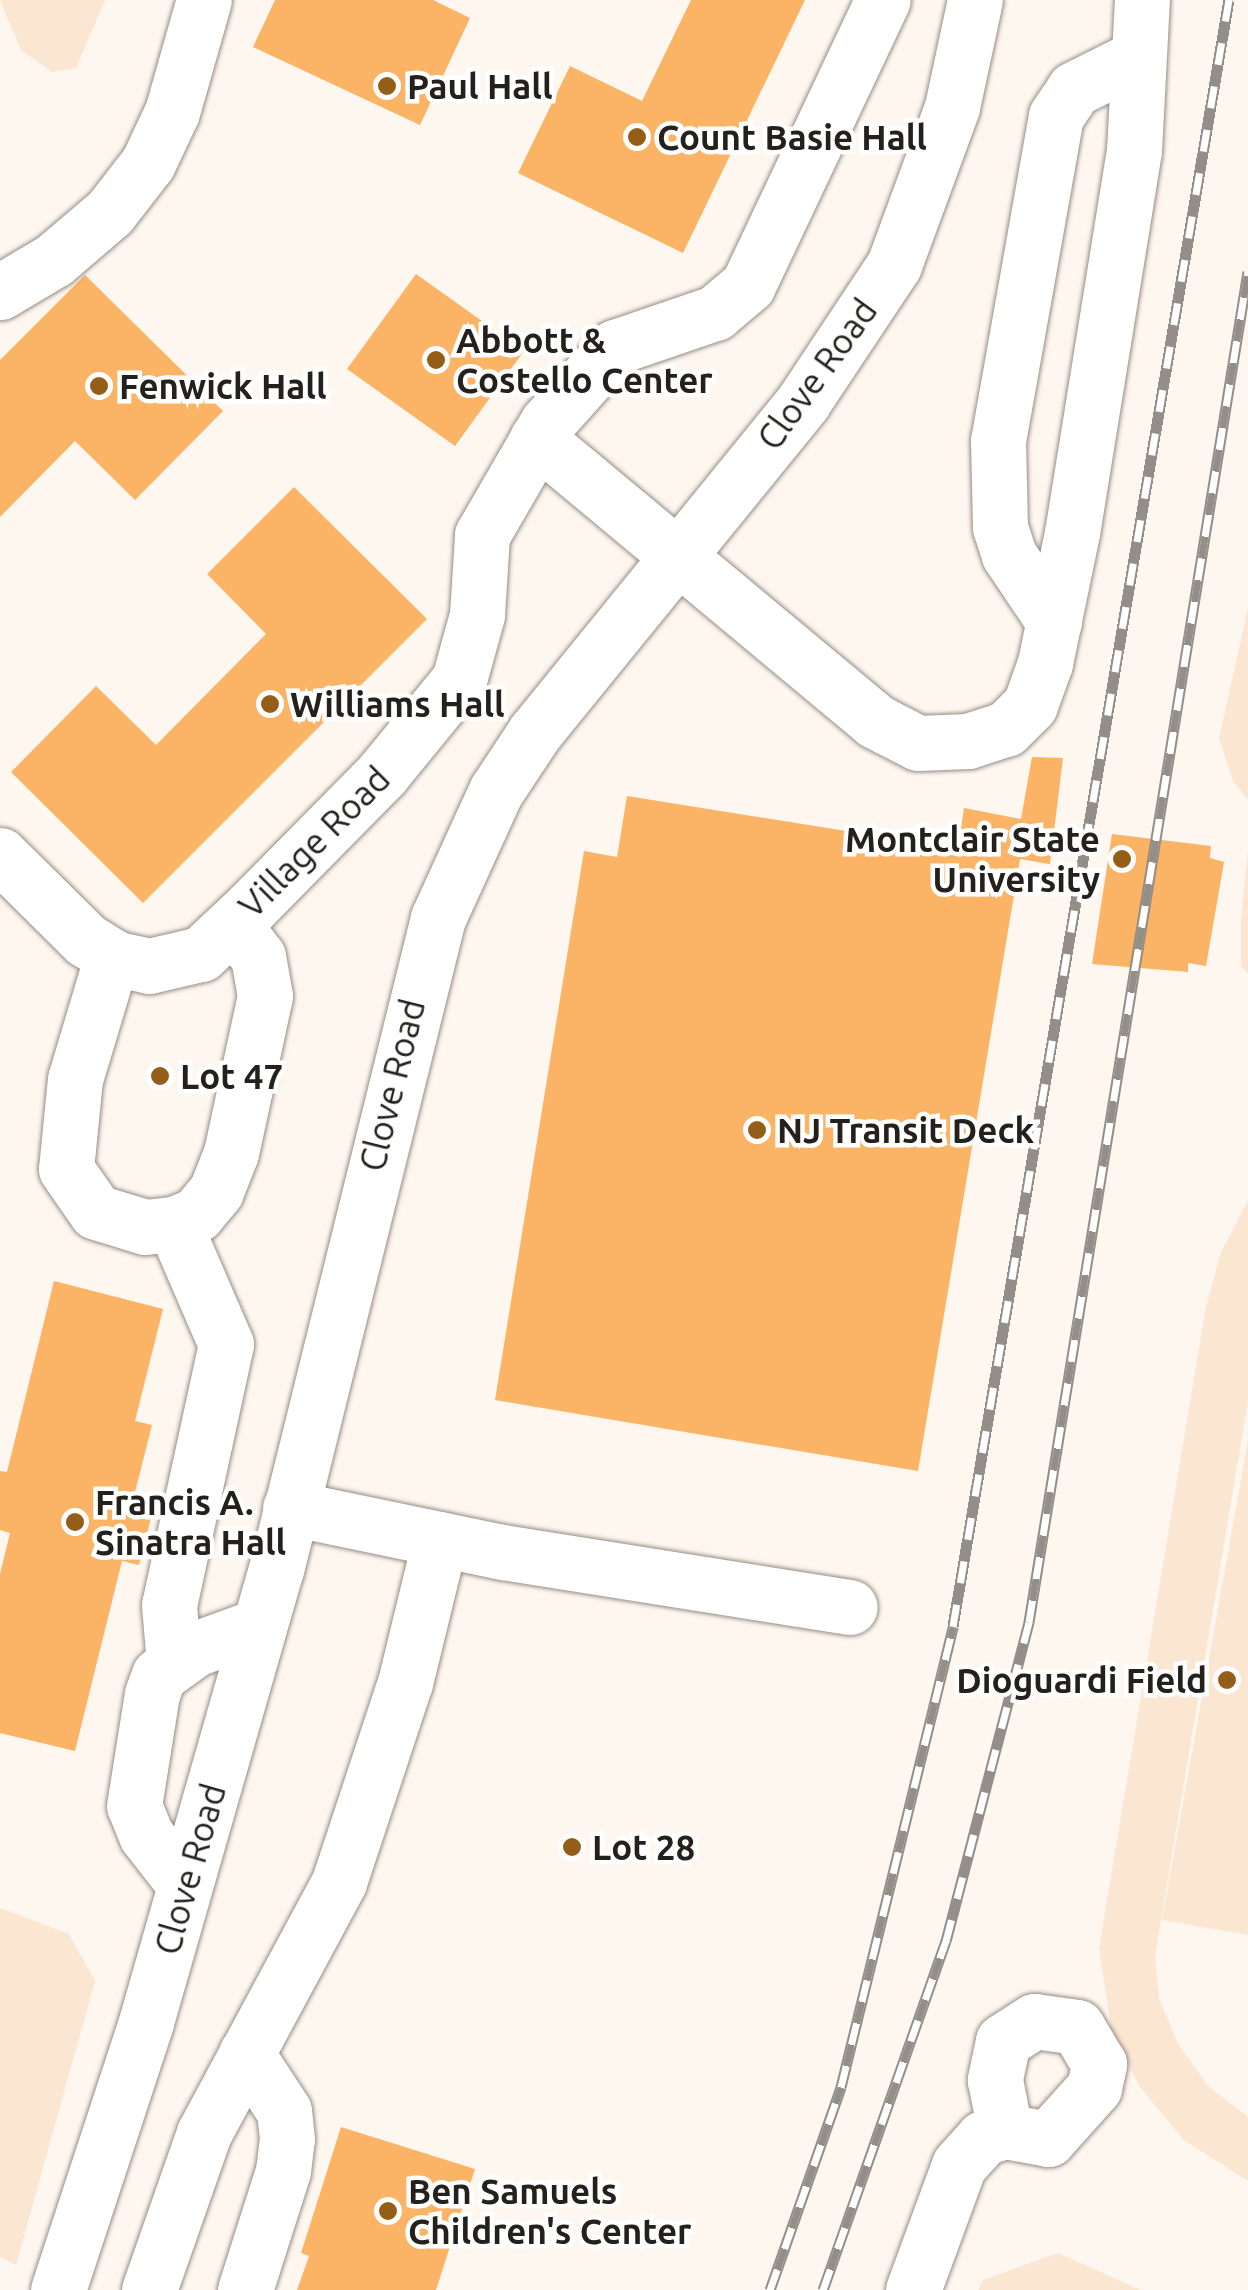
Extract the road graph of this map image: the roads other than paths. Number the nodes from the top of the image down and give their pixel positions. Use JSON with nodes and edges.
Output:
{"nodes":[{"id":1,"x":204,"y":0,"type":"edge"},
{"id":2,"x":883,"y":0,"type":"edge"},
{"id":3,"x":975,"y":0,"type":"edge"},
{"id":4,"x":1142,"y":0,"type":"edge"},
{"id":5,"x":1136,"y":58,"type":"junction"},
{"id":6,"x":0,"y":292,"type":"edge"},
{"id":7,"x":537,"y":438,"type":"junction"},
{"id":8,"x":674,"y":553,"type":"junction"},
{"id":9,"x":1054,"y":622,"type":"junction"},
{"id":10,"x":0,"y":855,"type":"edge"},
{"id":11,"x":233,"y":924,"type":"junction"},
{"id":12,"x":112,"y":956,"type":"junction"},
{"id":13,"x":174,"y":1224,"type":"junction"},
{"id":14,"x":290,"y":1508,"type":"junction"},
{"id":15,"x":440,"y":1539,"type":"junction"},
{"id":16,"x":850,"y":1606,"type":"dead end"},
{"id":17,"x":258,"y":1626,"type":"junction"},
{"id":18,"x":174,"y":1662,"type":"junction"},
{"id":19,"x":185,"y":1885,"type":"junction"},
{"id":20,"x":246,"y":2053,"type":"junction"},
{"id":21,"x":1027,"y":2135,"type":"dead end"},
{"id":22,"x":58,"y":2290,"type":"edge"},
{"id":23,"x":149,"y":2290,"type":"edge"},
{"id":24,"x":245,"y":2290,"type":"edge"},
{"id":25,"x":913,"y":2290,"type":"edge"}],
"edges":[{"from":1,"to":6,"type":"street"},
{"from":2,"to":7,"type":"street","name":"Village Road"},
{"from":3,"to":8,"type":"street","name":"Clove Road"},
{"from":4,"to":5,"type":"street"},
{"from":5,"to":9,"type":"street"},
{"from":5,"to":9,"type":"street"},
{"from":7,"to":8,"type":"street"},
{"from":7,"to":11,"type":"street","name":"Village Road"},
{"from":8,"to":9,"type":"street"},
{"from":8,"to":14,"type":"street","name":"Clove Road"},
{"from":10,"to":12,"type":"street","name":"Village Road"},
{"from":11,"to":12,"type":"street","name":"Village Road"},
{"from":11,"to":13,"type":"street"},
{"from":12,"to":13,"type":"street"},
{"from":13,"to":18,"type":"street"},
{"from":14,"to":15,"type":"street"},
{"from":14,"to":17,"type":"street","name":"Clove Road"},
{"from":15,"to":16,"type":"street"},
{"from":15,"to":20,"type":"street"},
{"from":17,"to":18,"type":"street"},
{"from":17,"to":19,"type":"street","name":"Clove Road"},
{"from":18,"to":19,"type":"street"},
{"from":19,"to":22,"type":"street","name":"Clove Road"},
{"from":20,"to":23,"type":"street"},
{"from":20,"to":24,"type":"street"},
{"from":21,"to":25,"type":"street"}]}
